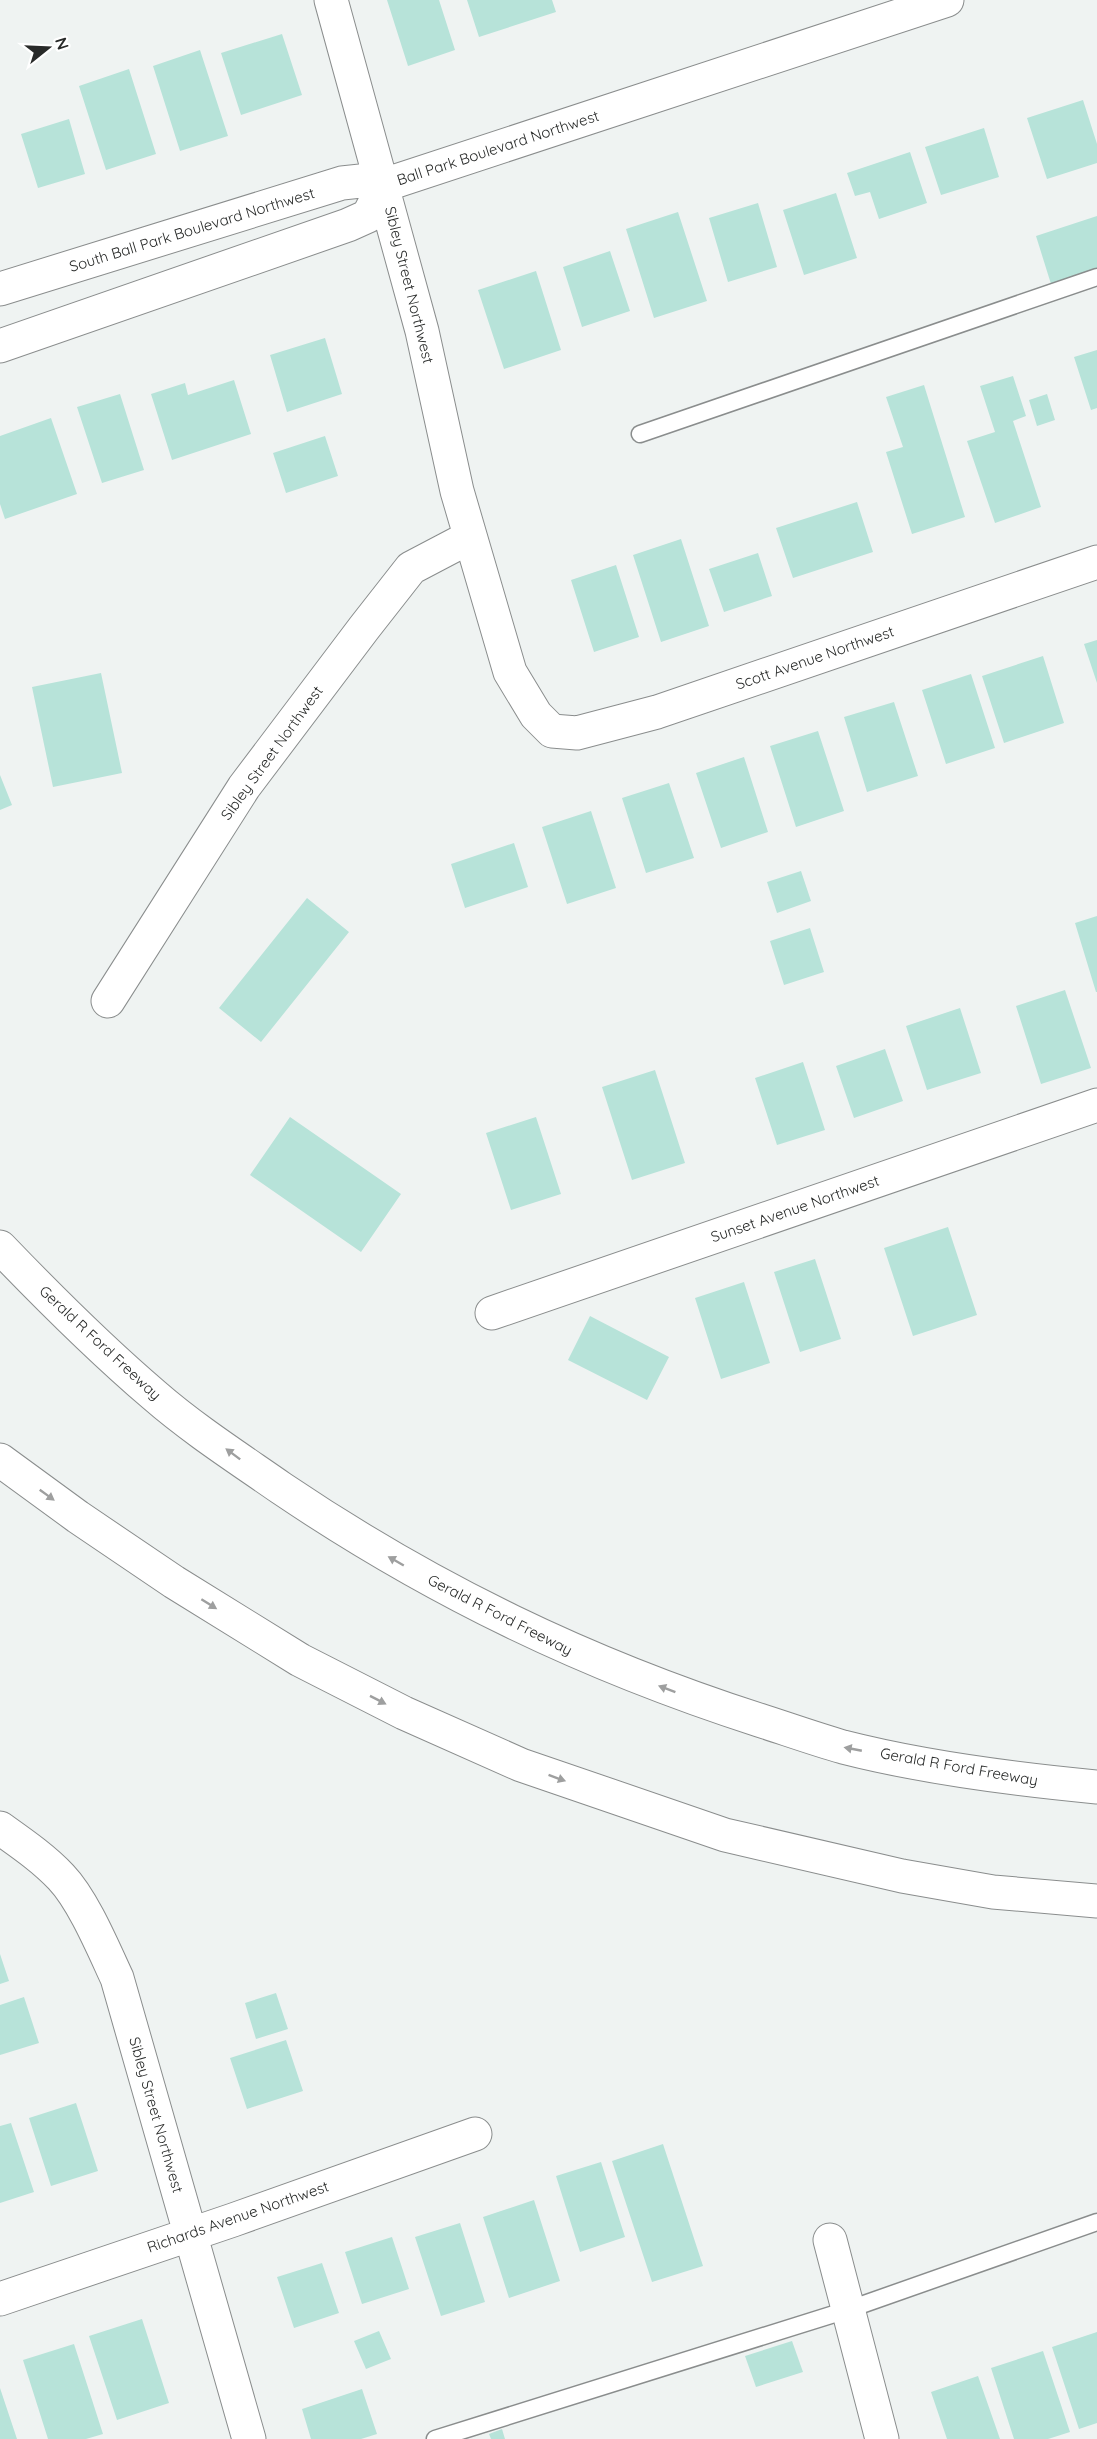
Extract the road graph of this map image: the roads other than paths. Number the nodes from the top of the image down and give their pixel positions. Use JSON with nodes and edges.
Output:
{"nodes":[{"id":1,"x":331,"y":0,"type":"edge"},
{"id":2,"x":947,"y":0,"type":"edge"},
{"id":3,"x":384,"y":186,"type":"junction"},
{"id":4,"x":1097,"y":277,"type":"edge"},
{"id":5,"x":0,"y":289,"type":"edge"},
{"id":6,"x":0,"y":346,"type":"edge"},
{"id":7,"x":640,"y":434,"type":"dead end"},
{"id":8,"x":470,"y":537,"type":"junction"},
{"id":9,"x":1097,"y":562,"type":"edge"},
{"id":10,"x":536,"y":715,"type":"joint"},
{"id":11,"x":108,"y":1000,"type":"dead end"},
{"id":12,"x":1097,"y":1105,"type":"edge"},
{"id":13,"x":0,"y":1247,"type":"edge"},
{"id":14,"x":492,"y":1313,"type":"dead end"},
{"id":15,"x":0,"y":1460,"type":"edge"},
{"id":16,"x":1097,"y":1787,"type":"edge"},
{"id":17,"x":0,"y":1828,"type":"edge"},
{"id":18,"x":1097,"y":1901,"type":"edge"},
{"id":19,"x":475,"y":2134,"type":"dead end"},
{"id":20,"x":1097,"y":2222,"type":"edge"},
{"id":21,"x":190,"y":2234,"type":"junction"},
{"id":22,"x":830,"y":2241,"type":"dead end"},
{"id":23,"x":0,"y":2299,"type":"edge"},
{"id":24,"x":848,"y":2310,"type":"junction"},
{"id":25,"x":249,"y":2439,"type":"edge"},
{"id":26,"x":435,"y":2439,"type":"edge"},
{"id":27,"x":882,"y":2439,"type":"edge"}],
"edges":[{"from":1,"to":3,"type":"main road","name":"Sibley Street Northwest"},
{"from":2,"to":3,"type":"main road","name":"Ball Park Boulevard Northwest"},
{"from":3,"to":5,"type":"main road","name":"South Ball Park Boulevard Northwest"},
{"from":3,"to":6,"type":"main road","name":"Ball Park Boulevard Northwest"},
{"from":3,"to":8,"type":"main road","name":"Sibley Street Northwest"},
{"from":4,"to":7,"type":"lane"},
{"from":8,"to":10,"type":"main road","name":"Sibley Street Northwest"},
{"from":8,"to":11,"type":"main road","name":"Sibley Street Northwest"},
{"from":9,"to":10,"type":"main road","name":"Scott Avenue Northwest"},
{"from":12,"to":14,"type":"main road","name":"Sunset Avenue Northwest"},
{"from":16,"to":13,"type":"main road","name":"Gerald R Ford Freeway","one_way":true},
{"from":15,"to":18,"type":"main road","one_way":true},
{"from":17,"to":21,"type":"main road","name":"Sibley Street Northwest"},
{"from":19,"to":21,"type":"main road","name":"Richards Avenue Northwest"},
{"from":20,"to":24,"type":"lane"},
{"from":21,"to":23,"type":"main road","name":"Richards Avenue Northwest"},
{"from":21,"to":25,"type":"main road","name":"Sibley Street Northwest"},
{"from":22,"to":24,"type":"main road"},
{"from":24,"to":26,"type":"lane"},
{"from":24,"to":27,"type":"main road"}]}
